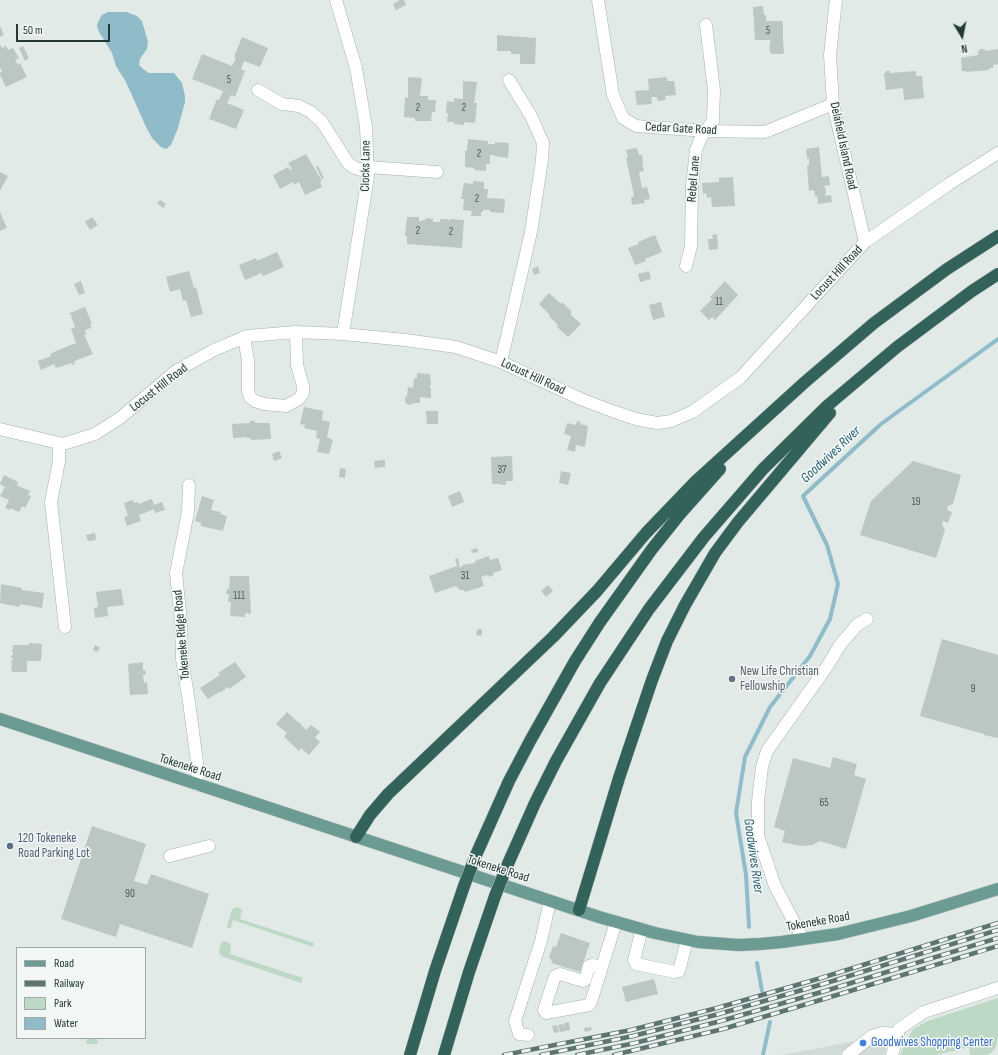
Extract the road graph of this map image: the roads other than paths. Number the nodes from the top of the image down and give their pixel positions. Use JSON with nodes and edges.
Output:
{"nodes":[{"id":1,"x":336,"y":0,"type":"edge"},
{"id":2,"x":598,"y":0,"type":"edge"},
{"id":3,"x":836,"y":0,"type":"edge"},
{"id":4,"x":706,"y":25,"type":"dead end"},
{"id":5,"x":510,"y":80,"type":"dead end"},
{"id":6,"x":258,"y":90,"type":"dead end"},
{"id":7,"x":832,"y":104,"type":"junction"},
{"id":8,"x":706,"y":131,"type":"junction"},
{"id":9,"x":998,"y":153,"type":"edge"},
{"id":10,"x":368,"y":170,"type":"junction"},
{"id":11,"x":437,"y":172,"type":"dead end"},
{"id":12,"x":998,"y":236,"type":"edge"},
{"id":13,"x":865,"y":242,"type":"junction"},
{"id":14,"x":686,"y":266,"type":"dead end"},
{"id":15,"x":998,"y":274,"type":"edge"},
{"id":16,"x":296,"y":332,"type":"junction"},
{"id":17,"x":343,"y":334,"type":"junction"},
{"id":18,"x":244,"y":337,"type":"junction"},
{"id":19,"x":501,"y":362,"type":"junction"},
{"id":20,"x":864,"y":374,"type":"junction"},
{"id":21,"x":805,"y":382,"type":"junction"},
{"id":22,"x":0,"y":429,"type":"edge"},
{"id":23,"x":58,"y":443,"type":"junction"},
{"id":24,"x":189,"y":485,"type":"dead end"},
{"id":25,"x":867,"y":619,"type":"dead end"},
{"id":26,"x":65,"y":627,"type":"dead end"},
{"id":27,"x":0,"y":719,"type":"edge"},
{"id":28,"x":197,"y":785,"type":"junction"},
{"id":29,"x":356,"y":837,"type":"junction"},
{"id":30,"x":209,"y":846,"type":"dead end"},
{"id":31,"x":170,"y":856,"type":"dead end"},
{"id":32,"x":998,"y":889,"type":"edge"},
{"id":33,"x":550,"y":901,"type":"junction"},
{"id":34,"x":578,"y":910,"type":"junction"},
{"id":35,"x":616,"y":922,"type":"junction"},
{"id":36,"x":642,"y":930,"type":"junction"},
{"id":37,"x":687,"y":940,"type":"junction"},
{"id":38,"x":803,"y":940,"type":"junction"},
{"id":39,"x":602,"y":967,"type":"junction"},
{"id":40,"x":998,"y":988,"type":"edge"},
{"id":41,"x":899,"y":1032,"type":"junction"},
{"id":42,"x":528,"y":1035,"type":"dead end"},
{"id":43,"x":410,"y":1055,"type":"edge"},
{"id":44,"x":444,"y":1055,"type":"edge"},
{"id":45,"x":848,"y":1055,"type":"edge"},
{"id":46,"x":892,"y":1055,"type":"edge"}],
"edges":[{"from":1,"to":10,"type":"street","name":"Clocks Lane"},
{"from":2,"to":8,"type":"street","name":"Cedar Gate Road"},
{"from":3,"to":7,"type":"street","name":"Delafield Island Road"},
{"from":4,"to":8,"type":"street","name":"Rebel Lane"},
{"from":5,"to":19,"type":"street"},
{"from":6,"to":10,"type":"street"},
{"from":7,"to":8,"type":"street","name":"Cedar Gate Road"},
{"from":7,"to":13,"type":"street","name":"Delafield Island Road"},
{"from":8,"to":14,"type":"street","name":"Rebel Lane"},
{"from":9,"to":13,"type":"street","name":"Locust Hill Road"},
{"from":10,"to":11,"type":"street"},
{"from":10,"to":17,"type":"street","name":"Clocks Lane"},
{"from":12,"to":21,"type":"highway"},
{"from":13,"to":19,"type":"street","name":"Locust Hill Road"},
{"from":15,"to":20,"type":"highway"},
{"from":16,"to":17,"type":"street","name":"Locust Hill Road"},
{"from":16,"to":18,"type":"street","name":"Locust Hill Road"},
{"from":16,"to":18,"type":"street"},
{"from":17,"to":19,"type":"street","name":"Locust Hill Road"},
{"from":18,"to":23,"type":"street","name":"Locust Hill Road"},
{"from":20,"to":34,"type":"highway"},
{"from":20,"to":44,"type":"highway","bridge":true},
{"from":21,"to":29,"type":"highway"},
{"from":21,"to":43,"type":"highway","bridge":true},
{"from":22,"to":23,"type":"street","name":"Locust Hill Road"},
{"from":23,"to":26,"type":"street"},
{"from":24,"to":28,"type":"street","name":"Tokeneke Ridge Road"},
{"from":25,"to":38,"type":"street"},
{"from":27,"to":28,"type":"main road","name":"Tokeneke Road"},
{"from":28,"to":29,"type":"main road","name":"Tokeneke Road"},
{"from":29,"to":33,"type":"main road","name":"Tokeneke Road"},
{"from":30,"to":31,"type":"street"},
{"from":32,"to":38,"type":"main road","name":"Tokeneke Road"},
{"from":33,"to":34,"type":"main road","name":"Tokeneke Road"},
{"from":33,"to":42,"type":"street"},
{"from":34,"to":35,"type":"main road","name":"Tokeneke Road"},
{"from":35,"to":36,"type":"main road","name":"Tokeneke Road"},
{"from":35,"to":39,"type":"street"},
{"from":36,"to":37,"type":"main road","name":"Tokeneke Road"},
{"from":36,"to":37,"type":"street"},
{"from":37,"to":38,"type":"main road","name":"Tokeneke Road"},
{"from":39,"to":39,"type":"street"},
{"from":40,"to":41,"type":"street"},
{"from":41,"to":45,"type":"street"},
{"from":41,"to":46,"type":"street"}]}
